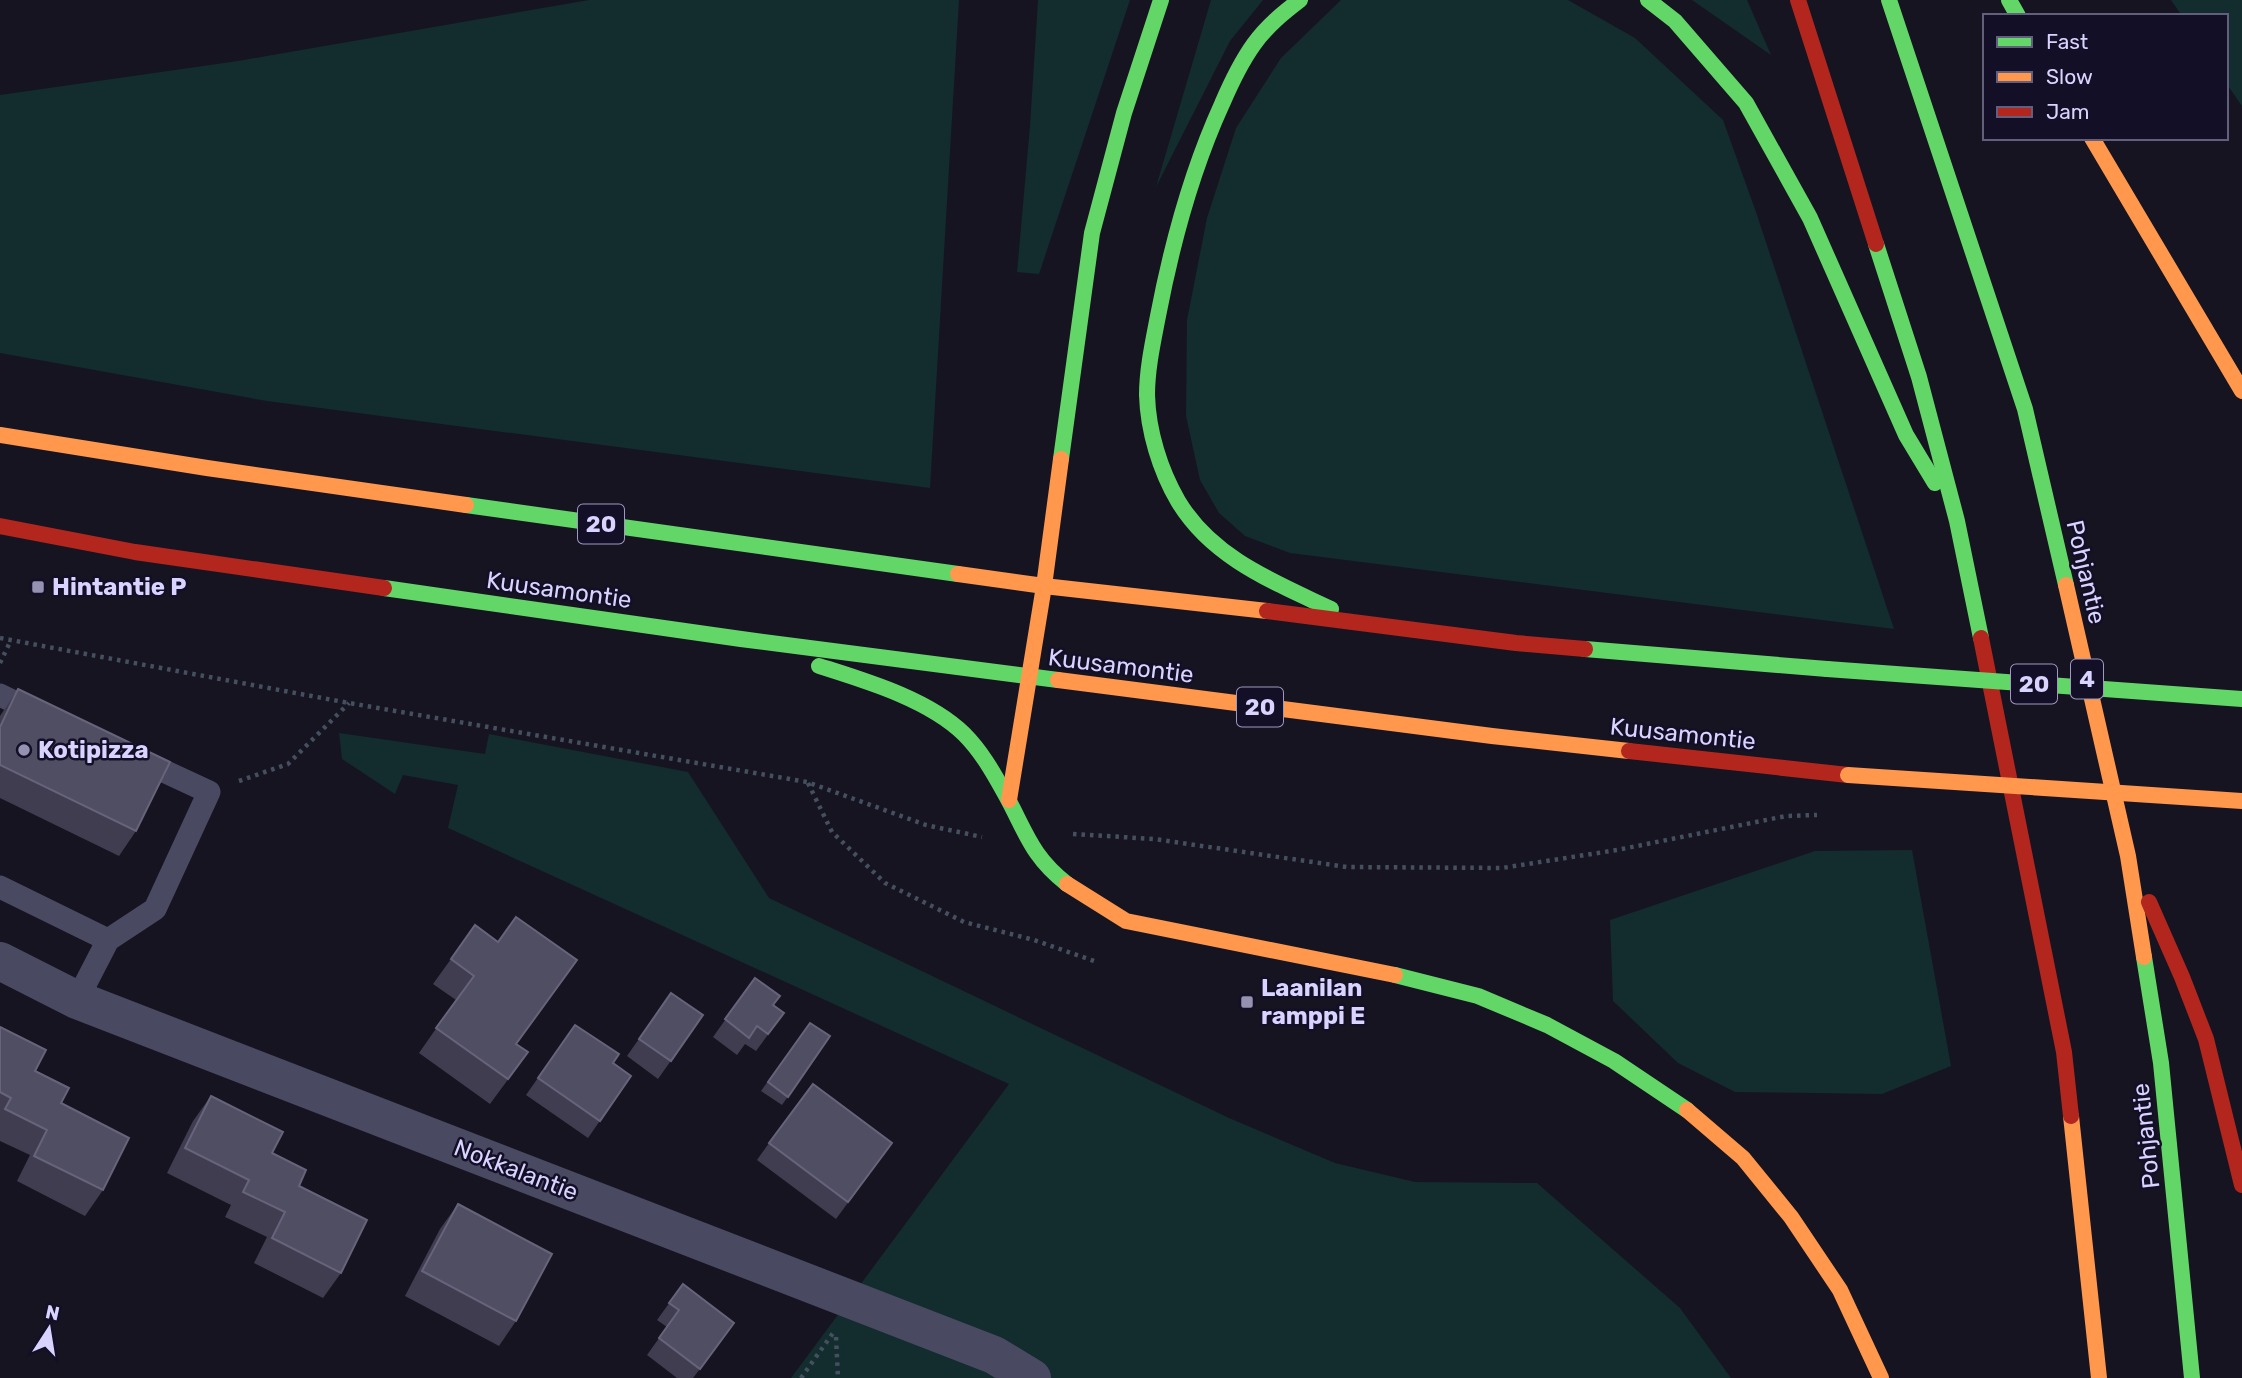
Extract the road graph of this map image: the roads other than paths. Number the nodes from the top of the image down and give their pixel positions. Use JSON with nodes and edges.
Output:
{"nodes":[{"id":1,"x":1161,"y":0,"type":"edge"},
{"id":2,"x":1300,"y":0,"type":"edge"},
{"id":3,"x":1648,"y":0,"type":"edge"},
{"id":4,"x":1798,"y":0,"type":"edge"},
{"id":5,"x":1889,"y":0,"type":"edge"},
{"id":6,"x":2093,"y":140,"type":"edge"},
{"id":7,"x":2242,"y":391,"type":"edge"},
{"id":8,"x":0,"y":435,"type":"edge"},
{"id":9,"x":1957,"y":521,"type":"junction"},
{"id":10,"x":1053,"y":522,"type":"junction"},
{"id":11,"x":0,"y":526,"type":"edge"},
{"id":12,"x":995,"y":580,"type":"junction"},
{"id":13,"x":1044,"y":586,"type":"junction"},
{"id":14,"x":1358,"y":622,"type":"junction"},
{"id":15,"x":741,"y":639,"type":"junction"},
{"id":16,"x":1028,"y":677,"type":"junction"},
{"id":17,"x":0,"y":695,"type":"edge"},
{"id":18,"x":2242,"y":699,"type":"edge"},
{"id":19,"x":61,"y":724,"type":"edge"},
{"id":20,"x":123,"y":752,"type":"edge"},
{"id":21,"x":1009,"y":800,"type":"junction"},
{"id":22,"x":2242,"y":801,"type":"edge"},
{"id":23,"x":2128,"y":856,"type":"junction"},
{"id":24,"x":0,"y":887,"type":"edge"},
{"id":25,"x":108,"y":940,"type":"junction"},
{"id":26,"x":0,"y":961,"type":"edge"},
{"id":27,"x":77,"y":1000,"type":"junction"},
{"id":28,"x":2242,"y":1185,"type":"edge"},
{"id":29,"x":1032,"y":1378,"type":"edge"},
{"id":30,"x":1881,"y":1378,"type":"edge"},
{"id":31,"x":2099,"y":1378,"type":"edge"},
{"id":32,"x":2192,"y":1378,"type":"edge"}],
"edges":[{"from":1,"to":10,"type":"highway"},
{"from":2,"to":14,"type":"highway"},
{"from":3,"to":9,"type":"highway"},
{"from":4,"to":9,"type":"highway"},
{"from":5,"to":23,"type":"highway","name":"Pohjantie","number":"4"},
{"from":6,"to":7,"type":"highway"},
{"from":8,"to":12,"type":"highway","number":"20"},
{"from":9,"to":31,"type":"highway"},
{"from":10,"to":12,"type":"highway"},
{"from":10,"to":13,"type":"highway"},
{"from":11,"to":15,"type":"highway","name":"Kuusamontie","number":"20"},
{"from":12,"to":13,"type":"highway","number":"20"},
{"from":13,"to":14,"type":"highway","number":"20"},
{"from":13,"to":16,"type":"highway"},
{"from":14,"to":18,"type":"highway","number":"20","bridge":true},
{"from":15,"to":16,"type":"highway","name":"Kuusamontie","number":"20"},
{"from":15,"to":21,"type":"highway"},
{"from":16,"to":21,"type":"highway"},
{"from":16,"to":22,"type":"highway","name":"Kuusamontie","number":"20","bridge":true},
{"from":17,"to":19,"type":"lane"},
{"from":20,"to":25,"type":"lane"},
{"from":21,"to":30,"type":"highway"},
{"from":23,"to":28,"type":"highway"},
{"from":23,"to":32,"type":"highway","name":"Pohjantie","number":"4"},
{"from":24,"to":25,"type":"lane"},
{"from":25,"to":27,"type":"lane"},
{"from":26,"to":27,"type":"street","name":"Nokkalantie"},
{"from":27,"to":29,"type":"street","name":"Nokkalantie"}]}
